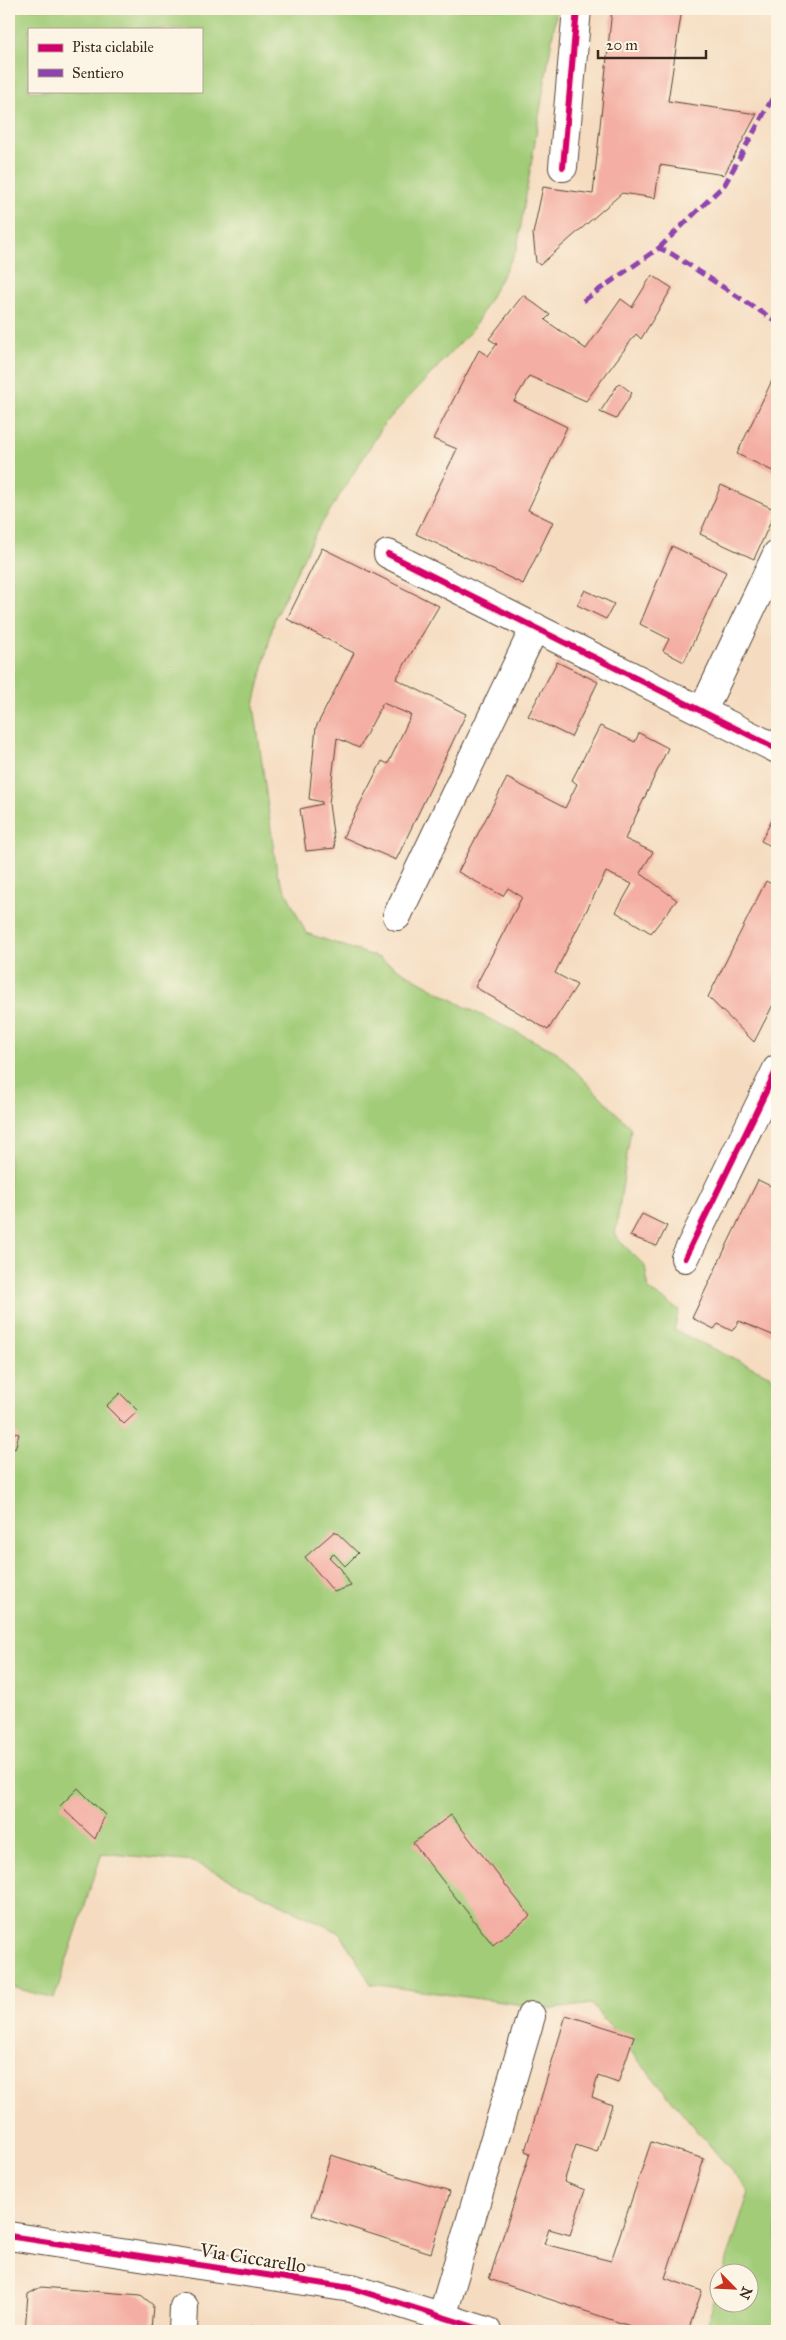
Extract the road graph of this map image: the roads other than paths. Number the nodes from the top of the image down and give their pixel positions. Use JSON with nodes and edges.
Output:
{"nodes":[{"id":1,"x":577,"y":9,"type":"edge"},
{"id":2,"x":563,"y":167,"type":"dead end"},
{"id":3,"x":388,"y":554,"type":"dead end"},
{"id":4,"x":777,"y":554,"type":"edge"},
{"id":5,"x":535,"y":627,"type":"junction"},
{"id":6,"x":703,"y":710,"type":"junction"},
{"id":7,"x":777,"y":749,"type":"edge"},
{"id":8,"x":398,"y":916,"type":"dead end"},
{"id":9,"x":777,"y":1069,"type":"edge"},
{"id":10,"x":685,"y":1258,"type":"dead end"},
{"id":11,"x":532,"y":2016,"type":"dead end"},
{"id":12,"x":9,"y":2236,"type":"edge"},
{"id":13,"x":442,"y":2317,"type":"junction"},
{"id":14,"x":487,"y":2331,"type":"edge"}],
"edges":[{"from":1,"to":2,"type":"street"},
{"from":3,"to":5,"type":"street"},
{"from":4,"to":6,"type":"street"},
{"from":5,"to":6,"type":"street"},
{"from":5,"to":8,"type":"street"},
{"from":6,"to":7,"type":"street"},
{"from":9,"to":10,"type":"street"},
{"from":11,"to":13,"type":"street"},
{"from":12,"to":13,"type":"street","name":"Via Ciccarello"},
{"from":13,"to":14,"type":"street","name":"Via Ciccarello"}]}
